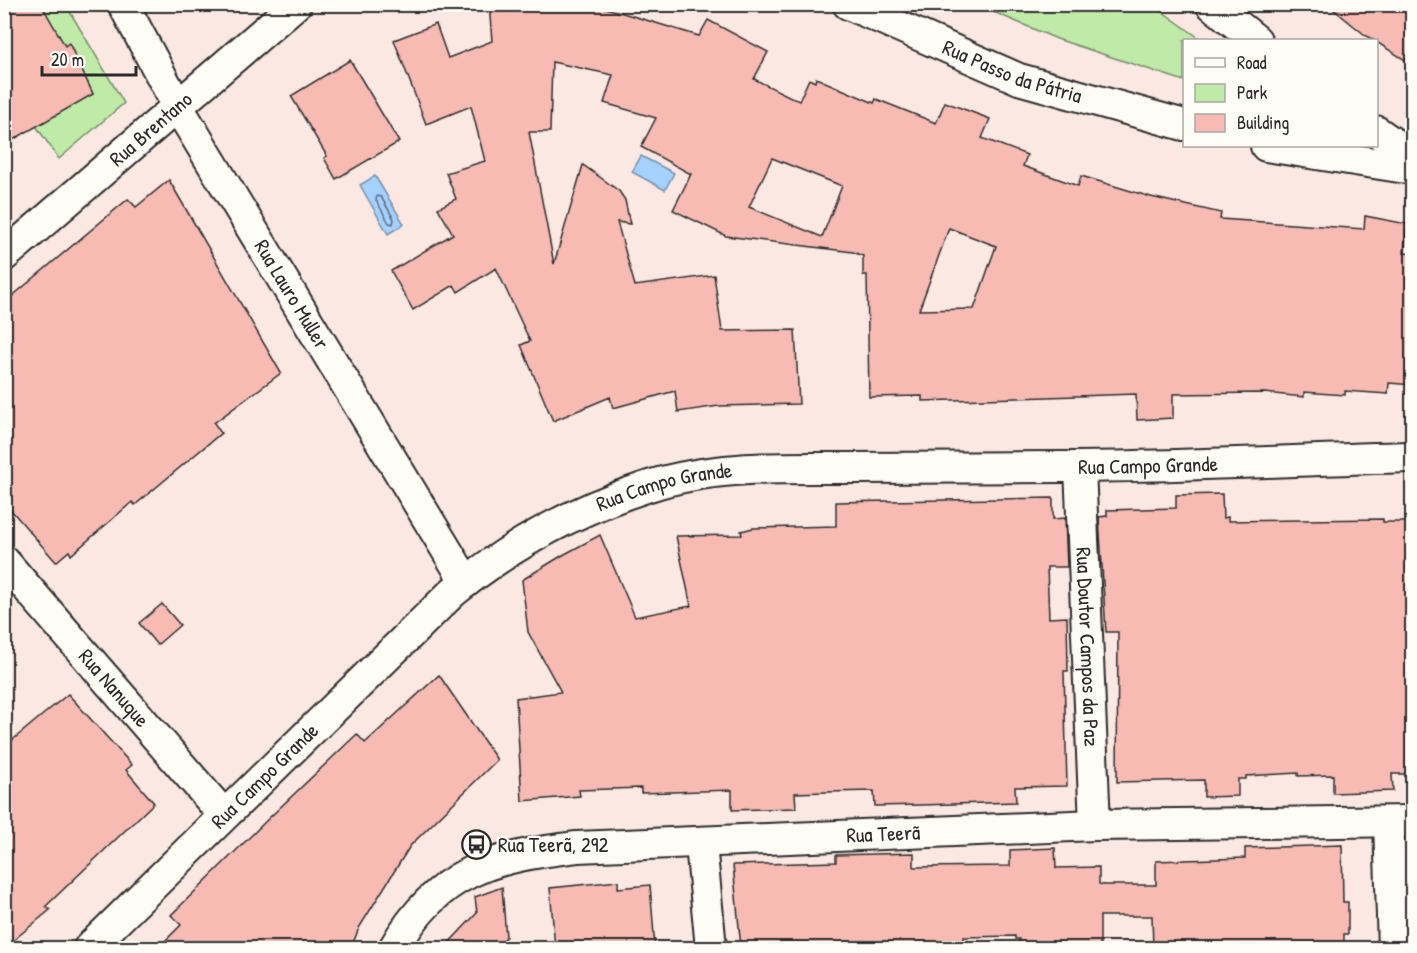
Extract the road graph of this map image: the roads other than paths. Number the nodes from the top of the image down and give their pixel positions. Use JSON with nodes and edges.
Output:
{"nodes":[{"id":1,"x":123,"y":4,"type":"edge"},
{"id":2,"x":296,"y":4,"type":"edge"},
{"id":3,"x":848,"y":4,"type":"edge"},
{"id":4,"x":1211,"y":4,"type":"edge"},
{"id":5,"x":1255,"y":39,"type":"edge"},
{"id":6,"x":178,"y":107,"type":"junction"},
{"id":7,"x":1183,"y":124,"type":"edge"},
{"id":8,"x":1378,"y":131,"type":"edge"},
{"id":9,"x":1282,"y":147,"type":"edge"},
{"id":10,"x":1352,"y":153,"type":"edge"},
{"id":11,"x":1413,"y":156,"type":"edge"},
{"id":12,"x":1413,"y":169,"type":"edge"},
{"id":13,"x":4,"y":255,"type":"edge"},
{"id":14,"x":1413,"y":457,"type":"edge"},
{"id":15,"x":1080,"y":467,"type":"junction"},
{"id":16,"x":4,"y":561,"type":"edge"},
{"id":17,"x":466,"y":582,"type":"junction"},
{"id":18,"x":223,"y":814,"type":"junction"},
{"id":19,"x":1401,"y":822,"type":"edge"},
{"id":20,"x":1095,"y":825,"type":"junction"},
{"id":21,"x":701,"y":844,"type":"junction"},
{"id":22,"x":89,"y":948,"type":"edge"},
{"id":23,"x":394,"y":948,"type":"edge"},
{"id":24,"x":711,"y":948,"type":"edge"},
{"id":25,"x":1394,"y":948,"type":"edge"}],
"edges":[{"from":1,"to":6,"type":"street","name":"Rua Lauro Muller"},
{"from":2,"to":6,"type":"street","name":"Rua Brentano"},
{"from":3,"to":7,"type":"street","name":"Rua Passo da Pátria"},
{"from":4,"to":5,"type":"street"},
{"from":6,"to":13,"type":"street","name":"Rua Brentano"},
{"from":6,"to":17,"type":"street","name":"Rua Lauro Muller"},
{"from":8,"to":11,"type":"street"},
{"from":9,"to":10,"type":"street"},
{"from":10,"to":12,"type":"street"},
{"from":14,"to":15,"type":"street","name":"Rua Campo Grande"},
{"from":15,"to":17,"type":"street","name":"Rua Campo Grande"},
{"from":15,"to":20,"type":"street","name":"Rua Doutor Campos da Paz"},
{"from":16,"to":18,"type":"street","name":"Rua Nanuque"},
{"from":17,"to":18,"type":"street","name":"Rua Campo Grande"},
{"from":18,"to":22,"type":"street","name":"Rua Campo Grande"},
{"from":19,"to":20,"type":"street","name":"Rua Teerã"},
{"from":19,"to":25,"type":"street"},
{"from":20,"to":21,"type":"street","name":"Rua Teerã"},
{"from":21,"to":23,"type":"street","name":"Rua Teerã"},
{"from":21,"to":24,"type":"street"}]}
